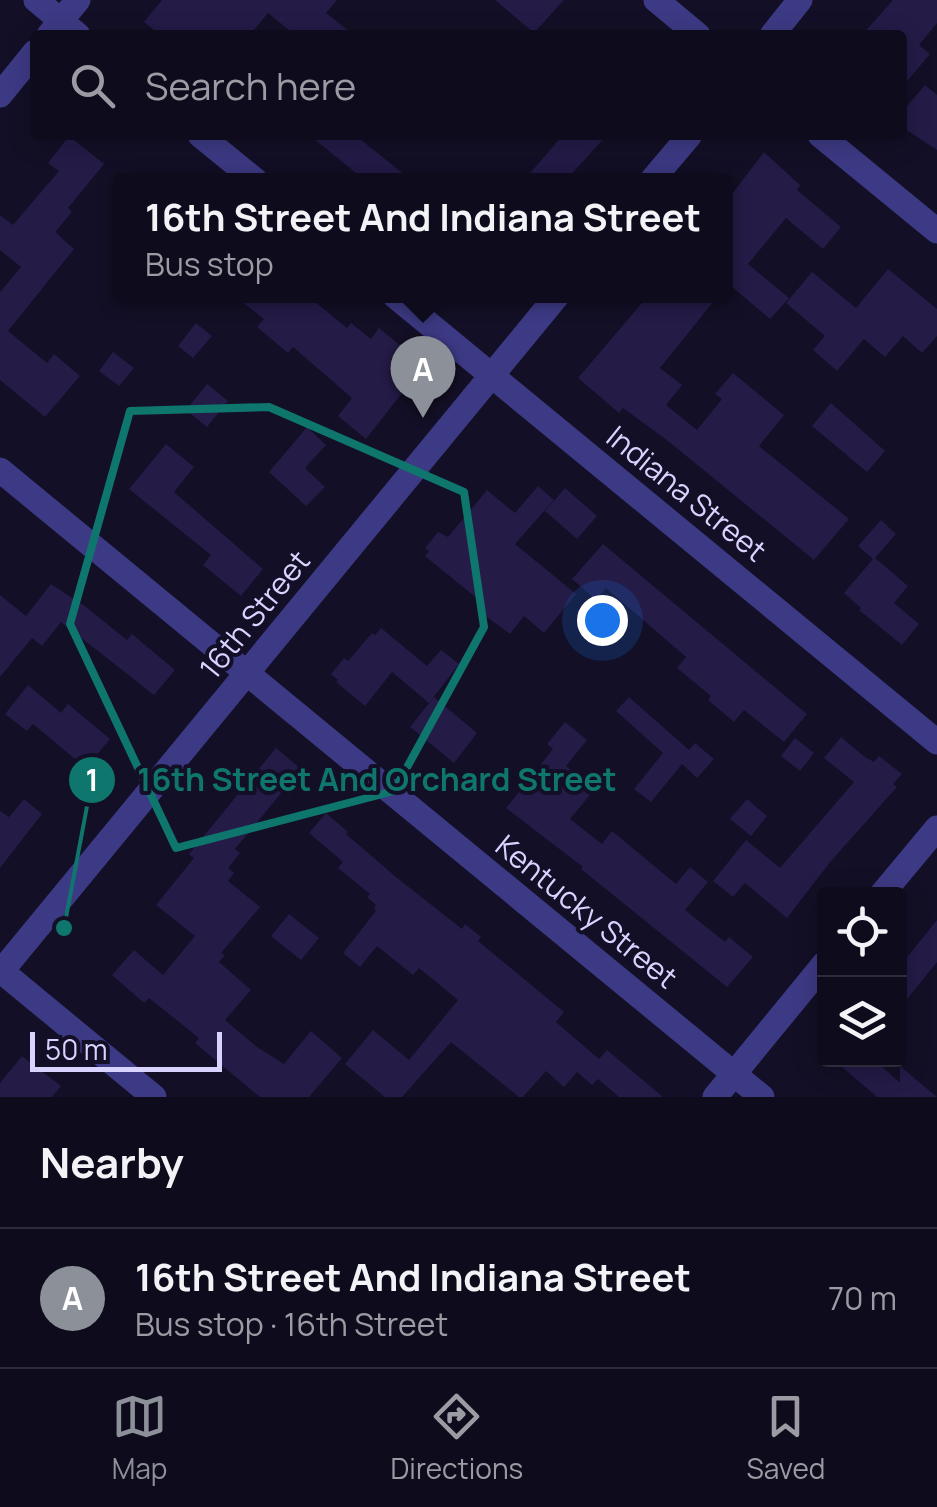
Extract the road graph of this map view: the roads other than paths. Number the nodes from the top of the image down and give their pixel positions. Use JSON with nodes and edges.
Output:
{"nodes":[{"id":1,"x":36,"y":0,"type":"edge"},
{"id":2,"x":78,"y":0,"type":"edge"},
{"id":3,"x":656,"y":0,"type":"edge"},
{"id":4,"x":800,"y":0,"type":"edge"},
{"id":5,"x":62,"y":30,"type":"edge"},
{"id":6,"x":692,"y":30,"type":"edge"},
{"id":7,"x":776,"y":30,"type":"edge"},
{"id":8,"x":30,"y":58,"type":"edge"},
{"id":9,"x":0,"y":94,"type":"edge"},
{"id":10,"x":206,"y":140,"type":"edge"},
{"id":11,"x":686,"y":140,"type":"edge"},
{"id":12,"x":826,"y":140,"type":"edge"},
{"id":13,"x":246,"y":173,"type":"edge"},
{"id":14,"x":658,"y":173,"type":"edge"},
{"id":15,"x":937,"y":231,"type":"edge"},
{"id":16,"x":404,"y":303,"type":"edge"},
{"id":17,"x":551,"y":303,"type":"edge"},
{"id":18,"x":492,"y":375,"type":"junction"},
{"id":19,"x":0,"y":470,"type":"edge"},
{"id":20,"x":247,"y":673,"type":"junction"},
{"id":21,"x":937,"y":742,"type":"edge"},
{"id":22,"x":937,"y":828,"type":"edge"},
{"id":23,"x":888,"y":887,"type":"edge"},
{"id":24,"x":1,"y":971,"type":"edge"},
{"id":25,"x":817,"y":973,"type":"edge"},
{"id":26,"x":734,"y":1074,"type":"junction"},
{"id":27,"x":154,"y":1097,"type":"edge"},
{"id":28,"x":716,"y":1097,"type":"edge"},
{"id":29,"x":762,"y":1097,"type":"edge"}],
"edges":[{"from":1,"to":5,"type":"street"},
{"from":2,"to":5,"type":"street"},
{"from":3,"to":6,"type":"street"},
{"from":4,"to":7,"type":"street"},
{"from":8,"to":9,"type":"street"},
{"from":10,"to":13,"type":"street"},
{"from":11,"to":14,"type":"street"},
{"from":12,"to":15,"type":"street"},
{"from":16,"to":18,"type":"street","name":"Indiana Street"},
{"from":17,"to":18,"type":"street","name":"16th Street"},
{"from":18,"to":20,"type":"street","name":"16th Street"},
{"from":18,"to":21,"type":"street","name":"Indiana Street"},
{"from":19,"to":20,"type":"street","name":"Kentucky Street"},
{"from":20,"to":24,"type":"street","name":"16th Street"},
{"from":20,"to":26,"type":"street","name":"Kentucky Street"},
{"from":22,"to":23,"type":"street"},
{"from":24,"to":27,"type":"street"},
{"from":25,"to":26,"type":"street"},
{"from":26,"to":28,"type":"street"},
{"from":26,"to":29,"type":"street","name":"Kentucky Street"}]}
